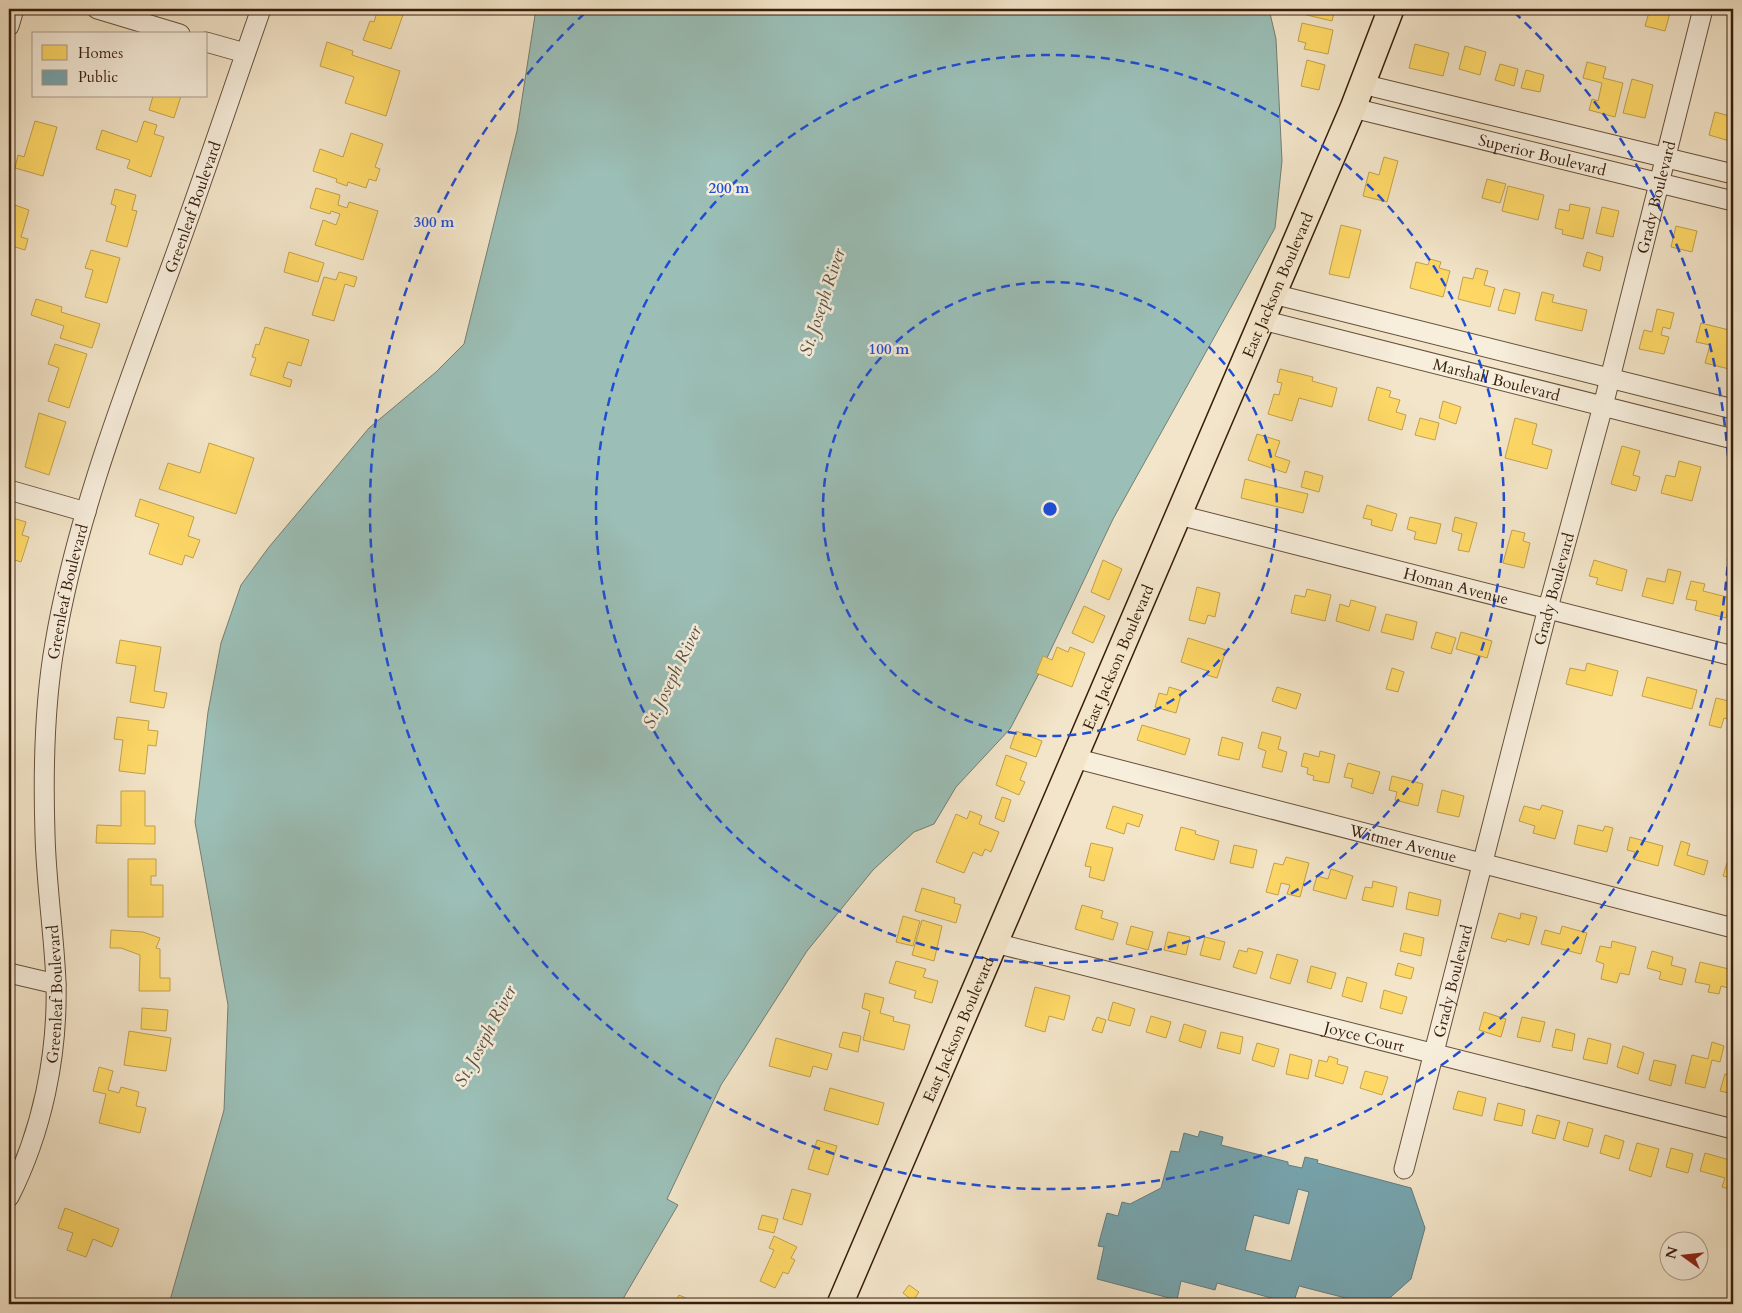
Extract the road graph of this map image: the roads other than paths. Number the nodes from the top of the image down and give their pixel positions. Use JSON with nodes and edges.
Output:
{"nodes":[{"id":1,"x":14,"y":9,"type":"edge"},
{"id":2,"x":97,"y":9,"type":"edge"},
{"id":3,"x":261,"y":9,"type":"edge"},
{"id":4,"x":1391,"y":9,"type":"edge"},
{"id":5,"x":1703,"y":9,"type":"edge"},
{"id":6,"x":9,"y":26,"type":"edge"},
{"id":7,"x":173,"y":32,"type":"edge"},
{"id":8,"x":208,"y":43,"type":"edge"},
{"id":9,"x":245,"y":53,"type":"junction"},
{"id":10,"x":1362,"y":84,"type":"junction"},
{"id":11,"x":1353,"y":108,"type":"junction"},
{"id":12,"x":1666,"y":157,"type":"junction"},
{"id":13,"x":1733,"y":174,"type":"edge"},
{"id":14,"x":1660,"y":182,"type":"junction"},
{"id":15,"x":1733,"y":201,"type":"edge"},
{"id":16,"x":1273,"y":294,"type":"junction"},
{"id":17,"x":1262,"y":320,"type":"junction"},
{"id":18,"x":1610,"y":377,"type":"junction"},
{"id":19,"x":1603,"y":406,"type":"junction"},
{"id":20,"x":1733,"y":409,"type":"edge"},
{"id":21,"x":1733,"y":439,"type":"edge"},
{"id":22,"x":9,"y":490,"type":"edge"},
{"id":23,"x":86,"y":512,"type":"junction"},
{"id":24,"x":1178,"y":515,"type":"junction"},
{"id":25,"x":1548,"y":608,"type":"junction"},
{"id":26,"x":1733,"y":656,"type":"edge"},
{"id":27,"x":1074,"y":758,"type":"junction"},
{"id":28,"x":1483,"y":864,"type":"junction"},
{"id":29,"x":1733,"y":928,"type":"edge"},
{"id":30,"x":995,"y":943,"type":"junction"},
{"id":31,"x":9,"y":973,"type":"edge"},
{"id":32,"x":56,"y":984,"type":"junction"},
{"id":33,"x":1434,"y":1054,"type":"junction"},
{"id":34,"x":1733,"y":1129,"type":"edge"},
{"id":35,"x":1404,"y":1169,"type":"dead end"},
{"id":36,"x":9,"y":1197,"type":"edge"},
{"id":37,"x":840,"y":1304,"type":"edge"}],
"edges":[{"from":1,"to":6,"type":"street"},
{"from":2,"to":7,"type":"street"},
{"from":3,"to":9,"type":"street","name":"Greenleaf Boulevard"},
{"from":4,"to":10,"type":"main road","name":"East Jackson Boulevard"},
{"from":5,"to":12,"type":"street","name":"Grady Boulevard"},
{"from":8,"to":9,"type":"street"},
{"from":9,"to":23,"type":"street","name":"Greenleaf Boulevard"},
{"from":10,"to":11,"type":"main road","name":"East Jackson Boulevard"},
{"from":10,"to":12,"type":"street","name":"Superior Boulevard"},
{"from":11,"to":14,"type":"street","name":"Superior Boulevard"},
{"from":11,"to":16,"type":"main road","name":"East Jackson Boulevard"},
{"from":12,"to":13,"type":"street","name":"Superior Boulevard"},
{"from":12,"to":14,"type":"street","name":"Grady Boulevard"},
{"from":14,"to":15,"type":"street","name":"Superior Boulevard"},
{"from":14,"to":18,"type":"street","name":"Grady Boulevard"},
{"from":16,"to":17,"type":"main road","name":"East Jackson Boulevard"},
{"from":16,"to":18,"type":"street","name":"Marshall Boulevard"},
{"from":17,"to":19,"type":"street","name":"Marshall Boulevard"},
{"from":17,"to":24,"type":"main road","name":"East Jackson Boulevard"},
{"from":18,"to":19,"type":"street","name":"Grady Boulevard"},
{"from":18,"to":20,"type":"street","name":"Marshall Boulevard"},
{"from":19,"to":21,"type":"street","name":"Marshall Boulevard"},
{"from":19,"to":25,"type":"street","name":"Grady Boulevard"},
{"from":22,"to":23,"type":"street"},
{"from":23,"to":32,"type":"street","name":"Greenleaf Boulevard"},
{"from":24,"to":25,"type":"street","name":"Homan Avenue"},
{"from":24,"to":27,"type":"main road","name":"East Jackson Boulevard"},
{"from":25,"to":26,"type":"street","name":"Homan Avenue"},
{"from":25,"to":28,"type":"street","name":"Grady Boulevard"},
{"from":27,"to":28,"type":"street","name":"Witmer Avenue"},
{"from":27,"to":30,"type":"main road","name":"East Jackson Boulevard"},
{"from":28,"to":29,"type":"street","name":"Witmer Avenue"},
{"from":28,"to":33,"type":"street","name":"Grady Boulevard"},
{"from":30,"to":33,"type":"street","name":"Joyce Court"},
{"from":30,"to":37,"type":"main road","name":"East Jackson Boulevard"},
{"from":31,"to":32,"type":"street"},
{"from":32,"to":36,"type":"street","name":"Greenleaf Boulevard"},
{"from":33,"to":34,"type":"street","name":"Joyce Court"},
{"from":33,"to":35,"type":"street","name":"Grady Boulevard"}]}
